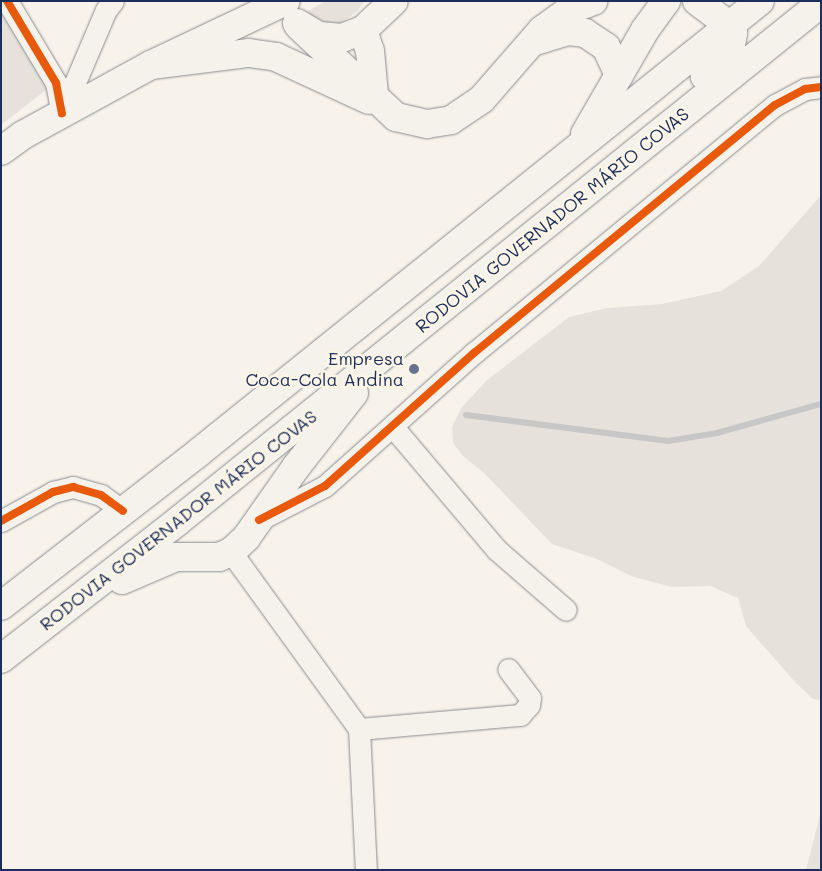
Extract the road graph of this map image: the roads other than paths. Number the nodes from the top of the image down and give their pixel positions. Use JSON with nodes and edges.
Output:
{"nodes":[{"id":1,"x":7,"y":1,"type":"edge"},
{"id":2,"x":113,"y":1,"type":"edge"},
{"id":3,"x":252,"y":1,"type":"edge"},
{"id":4,"x":593,"y":1,"type":"edge"},
{"id":5,"x":666,"y":1,"type":"edge"},
{"id":6,"x":697,"y":1,"type":"edge"},
{"id":7,"x":760,"y":1,"type":"edge"},
{"id":8,"x":283,"y":2,"type":"edge"},
{"id":9,"x":389,"y":3,"type":"edge"},
{"id":10,"x":821,"y":3,"type":"edge"},
{"id":11,"x":730,"y":25,"type":"junction"},
{"id":12,"x":230,"y":26,"type":"junction"},
{"id":13,"x":299,"y":26,"type":"junction"},
{"id":14,"x":363,"y":30,"type":"junction"},
{"id":15,"x":531,"y":42,"type":"junction"},
{"id":16,"x":151,"y":65,"type":"junction"},
{"id":17,"x":620,"y":74,"type":"junction"},
{"id":18,"x":821,"y":86,"type":"edge"},
{"id":19,"x":381,"y":101,"type":"junction"},
{"id":20,"x":62,"y":113,"type":"junction"},
{"id":21,"x":578,"y":147,"type":"junction"},
{"id":22,"x":1,"y":151,"type":"edge"},
{"id":23,"x":533,"y":235,"type":"junction"},
{"id":24,"x":399,"y":344,"type":"junction"},
{"id":25,"x":393,"y":427,"type":"junction"},
{"id":26,"x":198,"y":454,"type":"junction"},
{"id":27,"x":296,"y":466,"type":"junction"},
{"id":28,"x":325,"y":486,"type":"junction"},
{"id":29,"x":123,"y":511,"type":"junction"},
{"id":30,"x":259,"y":520,"type":"junction"},
{"id":31,"x":1,"y":521,"type":"edge"},
{"id":32,"x":178,"y":521,"type":"junction"},
{"id":33,"x":231,"y":552,"type":"junction"},
{"id":34,"x":201,"y":556,"type":"junction"},
{"id":35,"x":1,"y":606,"type":"edge"},
{"id":36,"x":566,"y":610,"type":"dead end"},
{"id":37,"x":42,"y":628,"type":"junction"},
{"id":38,"x":1,"y":659,"type":"edge"},
{"id":39,"x":508,"y":669,"type":"dead end"},
{"id":40,"x":359,"y":729,"type":"junction"},
{"id":41,"x":366,"y":870,"type":"edge"}],
"edges":[{"from":1,"to":20,"type":"street"},
{"from":2,"to":20,"type":"street"},
{"from":3,"to":12,"type":"main road"},
{"from":4,"to":15,"type":"main road"},
{"from":5,"to":17,"type":"main road"},
{"from":6,"to":11,"type":"main road"},
{"from":7,"to":11,"type":"main road"},
{"from":8,"to":12,"type":"main road"},
{"from":8,"to":13,"type":"main road"},
{"from":9,"to":14,"type":"main road"},
{"from":10,"to":23,"type":"main road","name":"RODOVIA GOVERNADOR MÁRIO COVAS"},
{"from":11,"to":21,"type":"main road"},
{"from":11,"to":23,"type":"main road"},
{"from":12,"to":16,"type":"main road"},
{"from":13,"to":14,"type":"main road"},
{"from":13,"to":19,"type":"main road"},
{"from":14,"to":19,"type":"main road"},
{"from":15,"to":17,"type":"main road"},
{"from":15,"to":19,"type":"main road"},
{"from":16,"to":19,"type":"main road"},
{"from":16,"to":20,"type":"main road"},
{"from":17,"to":21,"type":"main road"},
{"from":18,"to":25,"type":"street"},
{"from":20,"to":22,"type":"main road"},
{"from":21,"to":26,"type":"main road"},
{"from":23,"to":24,"type":"main road","name":"RODOVIA GOVERNADOR MÁRIO COVAS"},
{"from":24,"to":27,"type":"main road"},
{"from":24,"to":32,"type":"main road","name":"RODOVIA GOVERNADOR MÁRIO COVAS"},
{"from":25,"to":28,"type":"street"},
{"from":25,"to":36,"type":"street"},
{"from":26,"to":29,"type":"main road"},
{"from":26,"to":32,"type":"main road"},
{"from":27,"to":28,"type":"street"},
{"from":27,"to":30,"type":"main road"},
{"from":28,"to":30,"type":"street"},
{"from":29,"to":31,"type":"street"},
{"from":29,"to":35,"type":"main road"},
{"from":30,"to":33,"type":"main road"},
{"from":32,"to":34,"type":"main road"},
{"from":32,"to":37,"type":"main road","name":"RODOVIA GOVERNADOR MÁRIO COVAS"},
{"from":33,"to":34,"type":"main road"},
{"from":33,"to":40,"type":"street"},
{"from":34,"to":37,"type":"main road"},
{"from":37,"to":38,"type":"main road","name":"RODOVIA GOVERNADOR MÁRIO COVAS"},
{"from":39,"to":40,"type":"street"},
{"from":40,"to":41,"type":"street"}]}
